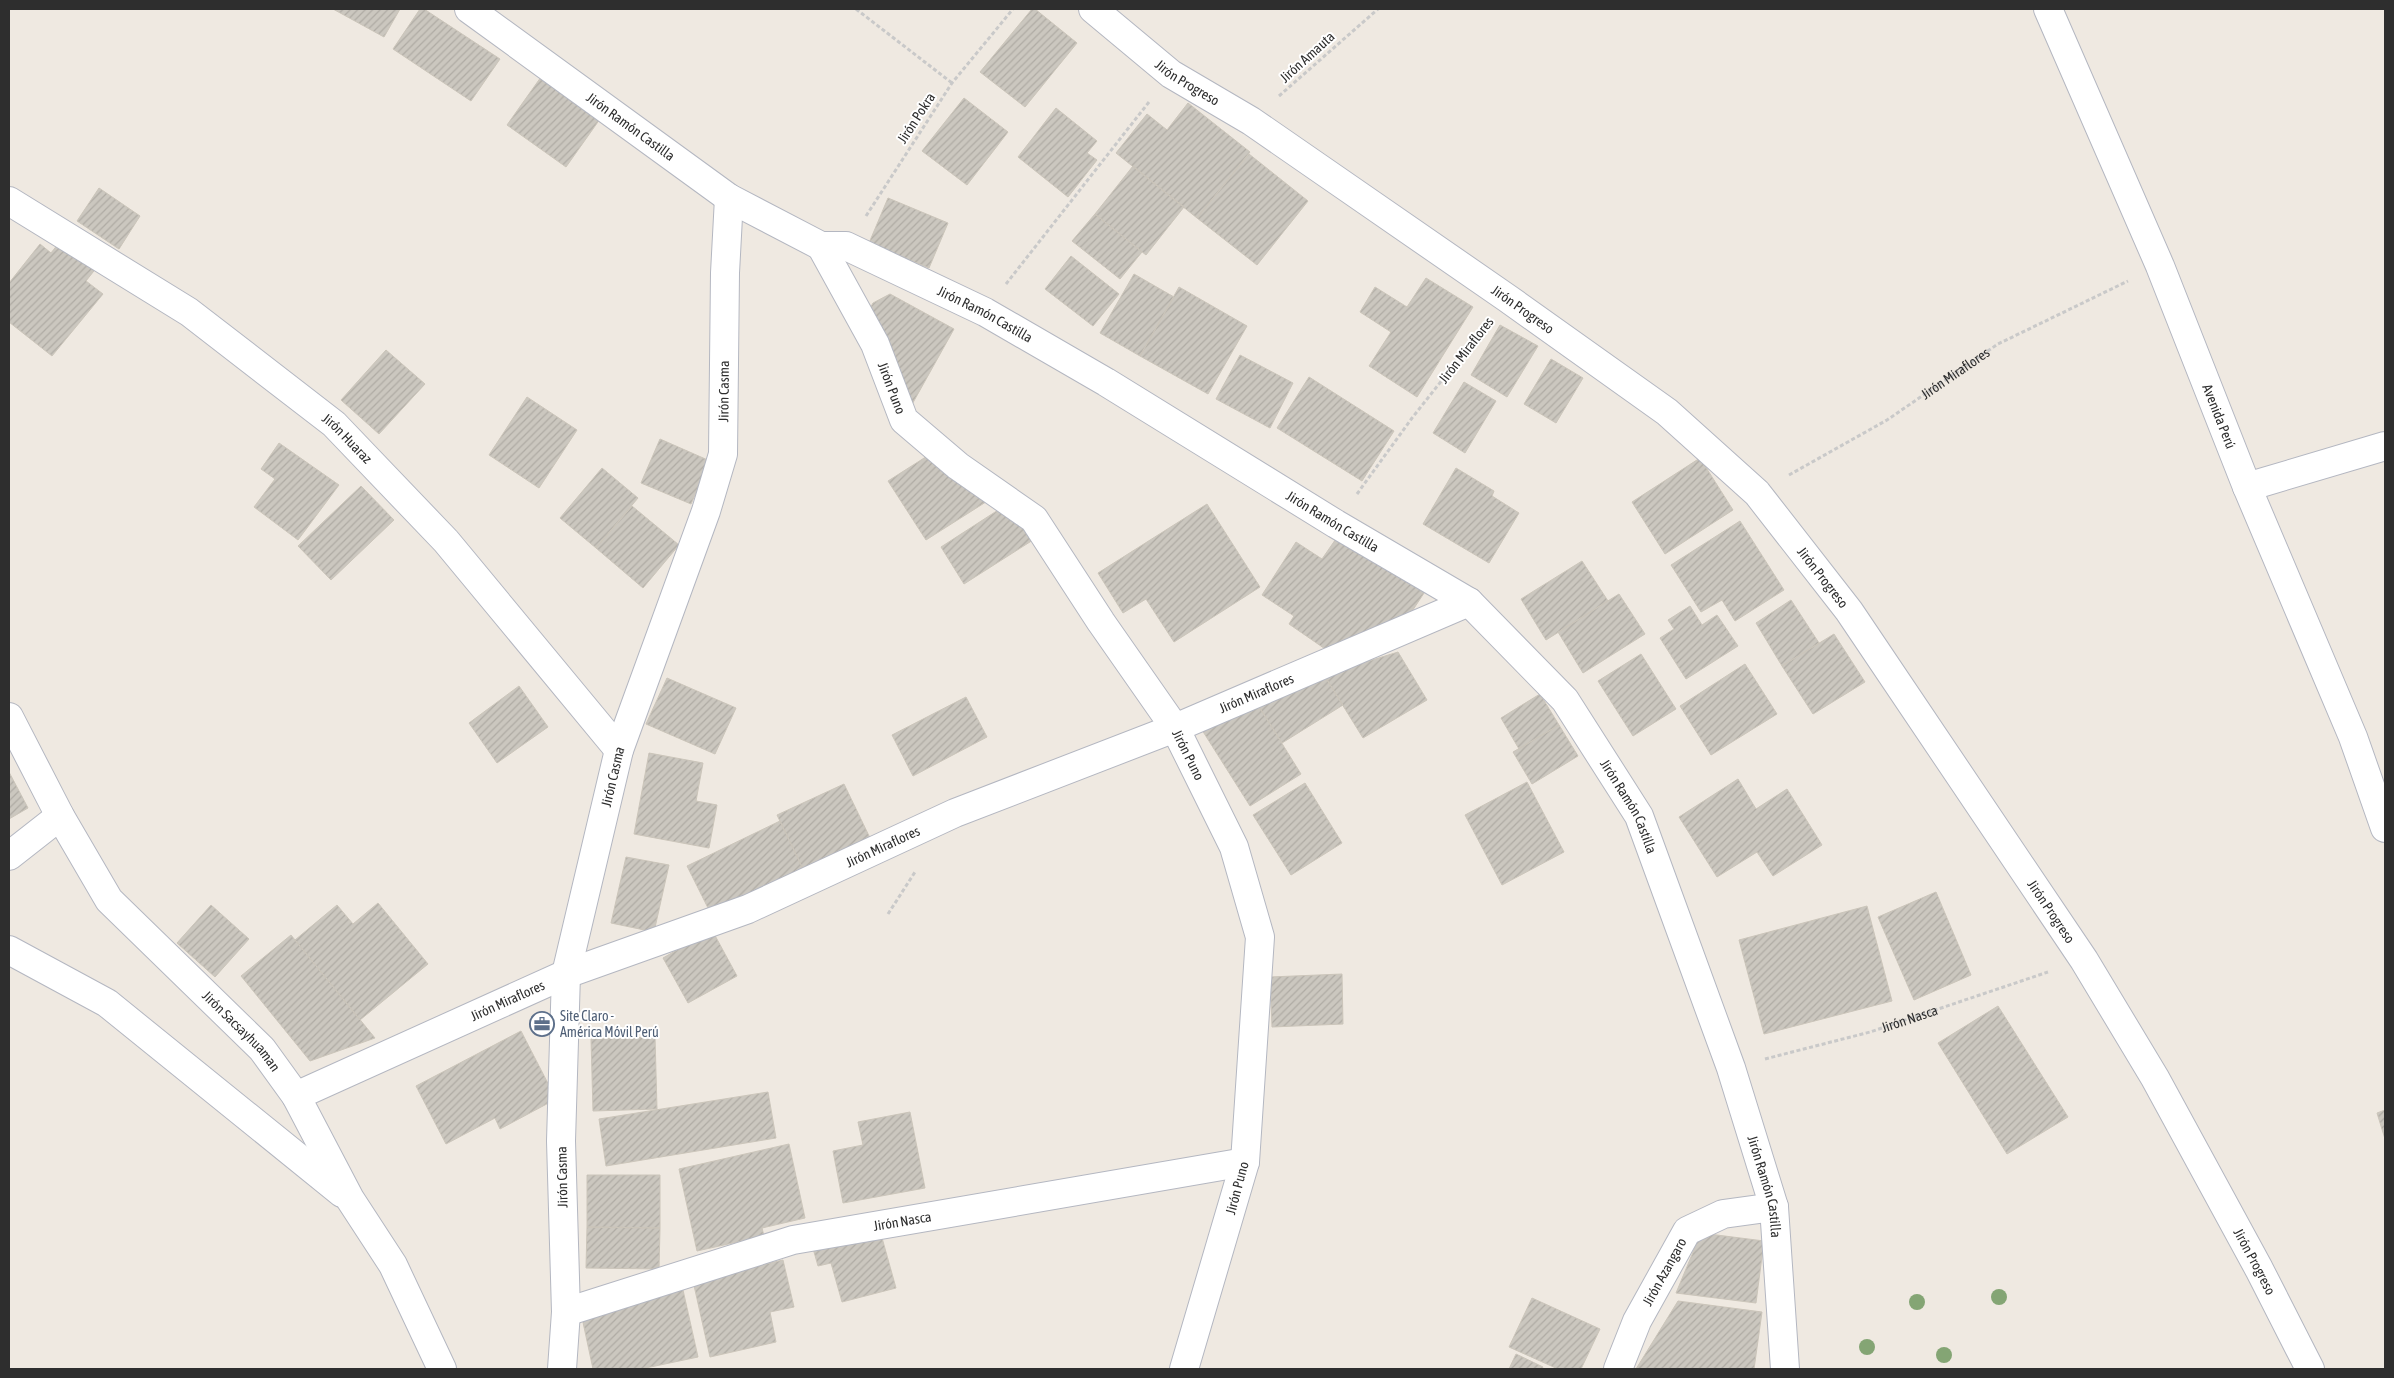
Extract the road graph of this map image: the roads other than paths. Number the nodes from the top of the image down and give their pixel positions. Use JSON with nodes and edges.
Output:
{"nodes":[{"id":1,"x":469,"y":9,"type":"edge"},
{"id":2,"x":1093,"y":9,"type":"edge"},
{"id":3,"x":2048,"y":9,"type":"edge"},
{"id":4,"x":729,"y":198,"type":"junction"},
{"id":5,"x":9,"y":201,"type":"edge"},
{"id":6,"x":834,"y":246,"type":"junction"},
{"id":7,"x":2385,"y":446,"type":"edge"},
{"id":8,"x":2248,"y":487,"type":"junction"},
{"id":9,"x":1469,"y":602,"type":"junction"},
{"id":10,"x":9,"y":717,"type":"edge"},
{"id":11,"x":1175,"y":728,"type":"junction"},
{"id":12,"x":619,"y":750,"type":"junction"},
{"id":13,"x":60,"y":816,"type":"junction"},
{"id":14,"x":2385,"y":828,"type":"edge"},
{"id":15,"x":9,"y":856,"type":"edge"},
{"id":16,"x":9,"y":950,"type":"edge"},
{"id":17,"x":566,"y":974,"type":"junction"},
{"id":18,"x":296,"y":1096,"type":"junction"},
{"id":19,"x":1245,"y":1162,"type":"junction"},
{"id":20,"x":350,"y":1199,"type":"junction"},
{"id":21,"x":1774,"y":1207,"type":"junction"},
{"id":22,"x":566,"y":1312,"type":"junction"},
{"id":23,"x":442,"y":1369,"type":"edge"},
{"id":24,"x":562,"y":1369,"type":"edge"},
{"id":25,"x":1184,"y":1369,"type":"edge"},
{"id":26,"x":1618,"y":1369,"type":"edge"},
{"id":27,"x":1785,"y":1369,"type":"edge"},
{"id":28,"x":2310,"y":1369,"type":"edge"}],
"edges":[{"from":1,"to":4,"type":"street","name":"Jirón Ramón Castilla"},
{"from":2,"to":28,"type":"street","name":"Jirón Progreso"},
{"from":3,"to":8,"type":"street","name":"Avenida Perú"},
{"from":4,"to":6,"type":"street","name":"Jirón Ramón Castilla"},
{"from":4,"to":12,"type":"street","name":"Jirón Casma"},
{"from":5,"to":12,"type":"street","name":"Jirón Huaraz"},
{"from":6,"to":9,"type":"street","name":"Jirón Ramón Castilla"},
{"from":6,"to":11,"type":"street","name":"Jirón Puno"},
{"from":7,"to":8,"type":"street"},
{"from":8,"to":14,"type":"street","name":"Avenida Perú"},
{"from":9,"to":11,"type":"street","name":"Jirón Miraflores"},
{"from":9,"to":21,"type":"street","name":"Jirón Ramón Castilla"},
{"from":10,"to":13,"type":"street","name":"Jirón Sacsayhuaman"},
{"from":11,"to":17,"type":"street","name":"Jirón Miraflores"},
{"from":11,"to":19,"type":"street","name":"Jirón Puno"},
{"from":12,"to":17,"type":"street","name":"Jirón Casma"},
{"from":13,"to":15,"type":"street"},
{"from":13,"to":18,"type":"street","name":"Jirón Sacsayhuaman"},
{"from":16,"to":20,"type":"street"},
{"from":17,"to":18,"type":"street","name":"Jirón Miraflores"},
{"from":17,"to":22,"type":"street","name":"Jirón Casma"},
{"from":18,"to":20,"type":"street","name":"Jirón Sacsayhuaman"},
{"from":19,"to":22,"type":"street","name":"Jirón Nasca"},
{"from":19,"to":25,"type":"street","name":"Jirón Puno"},
{"from":20,"to":23,"type":"street","name":"Jirón Sacsayhuaman"},
{"from":21,"to":26,"type":"street","name":"Jirón Azangaro"},
{"from":21,"to":27,"type":"street","name":"Jirón Ramón Castilla"},
{"from":22,"to":24,"type":"street","name":"Jirón Casma"}]}
